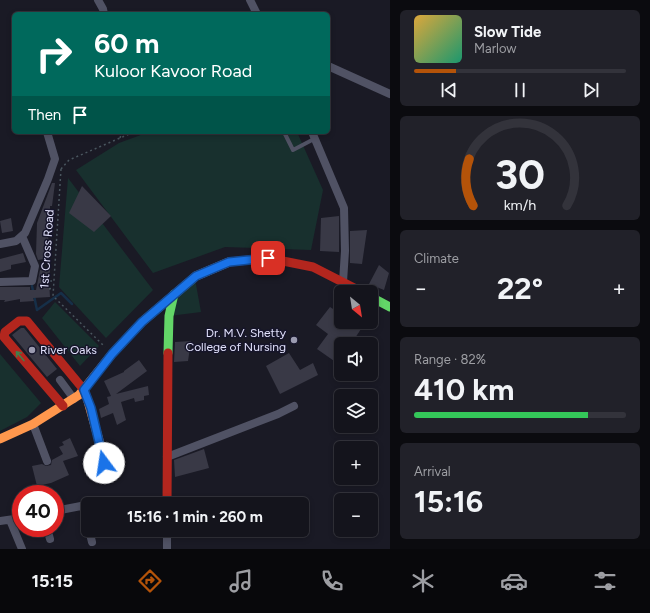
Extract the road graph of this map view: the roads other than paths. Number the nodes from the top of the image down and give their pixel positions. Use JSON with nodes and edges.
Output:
{"nodes":[{"id":1,"x":98,"y":0,"type":"edge"},
{"id":2,"x":250,"y":0,"type":"edge"},
{"id":3,"x":104,"y":12,"type":"edge"},
{"id":4,"x":256,"y":12,"type":"edge"},
{"id":5,"x":330,"y":67,"type":"edge"},
{"id":6,"x":390,"y":94,"type":"edge"},
{"id":7,"x":48,"y":134,"type":"edge"},
{"id":8,"x":285,"y":134,"type":"dead end"},
{"id":9,"x":313,"y":135,"type":"edge"},
{"id":10,"x":22,"y":236,"type":"junction"},
{"id":11,"x":0,"y":244,"type":"edge"},
{"id":12,"x":0,"y":282,"type":"edge"},
{"id":13,"x":343,"y":282,"type":"junction"},
{"id":14,"x":349,"y":285,"type":"edge"},
{"id":15,"x":174,"y":294,"type":"junction"},
{"id":16,"x":378,"y":300,"type":"edge"},
{"id":17,"x":390,"y":307,"type":"edge"},
{"id":18,"x":60,"y":380,"type":"dead end"},
{"id":19,"x":84,"y":390,"type":"junction"},
{"id":20,"x":74,"y":399,"type":"junction"},
{"id":21,"x":63,"y":406,"type":"junction"},
{"id":22,"x":294,"y":406,"type":"dead end"},
{"id":23,"x":33,"y":424,"type":"junction"},
{"id":24,"x":0,"y":439,"type":"edge"},
{"id":25,"x":167,"y":457,"type":"junction"},
{"id":26,"x":47,"y":461,"type":"dead end"},
{"id":27,"x":107,"y":469,"type":"dead end"},
{"id":28,"x":167,"y":497,"type":"edge"},
{"id":29,"x":81,"y":506,"type":"edge"},
{"id":30,"x":64,"y":509,"type":"edge"},
{"id":31,"x":10,"y":520,"type":"joint"},
{"id":32,"x":0,"y":521,"type":"edge"},
{"id":33,"x":91,"y":537,"type":"edge"},
{"id":34,"x":167,"y":537,"type":"edge"},
{"id":35,"x":92,"y":542,"type":"dead end"},
{"id":36,"x":22,"y":549,"type":"edge"},
{"id":37,"x":166,"y":549,"type":"edge"}],
"edges":[{"from":1,"to":3,"type":"street"},
{"from":2,"to":4,"type":"street"},
{"from":5,"to":6,"type":"street"},
{"from":7,"to":10,"type":"street"},
{"from":8,"to":9,"type":"lane"},
{"from":9,"to":13,"type":"street"},
{"from":10,"to":11,"type":"street"},
{"from":10,"to":12,"type":"street"},
{"from":13,"to":14,"type":"street"},
{"from":13,"to":15,"type":"street"},
{"from":15,"to":19,"type":"street"},
{"from":15,"to":25,"type":"street"},
{"from":16,"to":17,"type":"street"},
{"from":18,"to":20,"type":"street"},
{"from":19,"to":20,"type":"street"},
{"from":21,"to":19,"type":"street","one_way":true},
{"from":19,"to":27,"type":"street"},
{"from":20,"to":21,"type":"street"},
{"from":21,"to":23,"type":"street"},
{"from":22,"to":25,"type":"street"},
{"from":23,"to":24,"type":"street"},
{"from":23,"to":26,"type":"street"},
{"from":25,"to":28,"type":"street"},
{"from":29,"to":30,"type":"street"},
{"from":31,"to":32,"type":"street"},
{"from":31,"to":36,"type":"street"},
{"from":33,"to":35,"type":"street"},
{"from":34,"to":37,"type":"street"}]}
